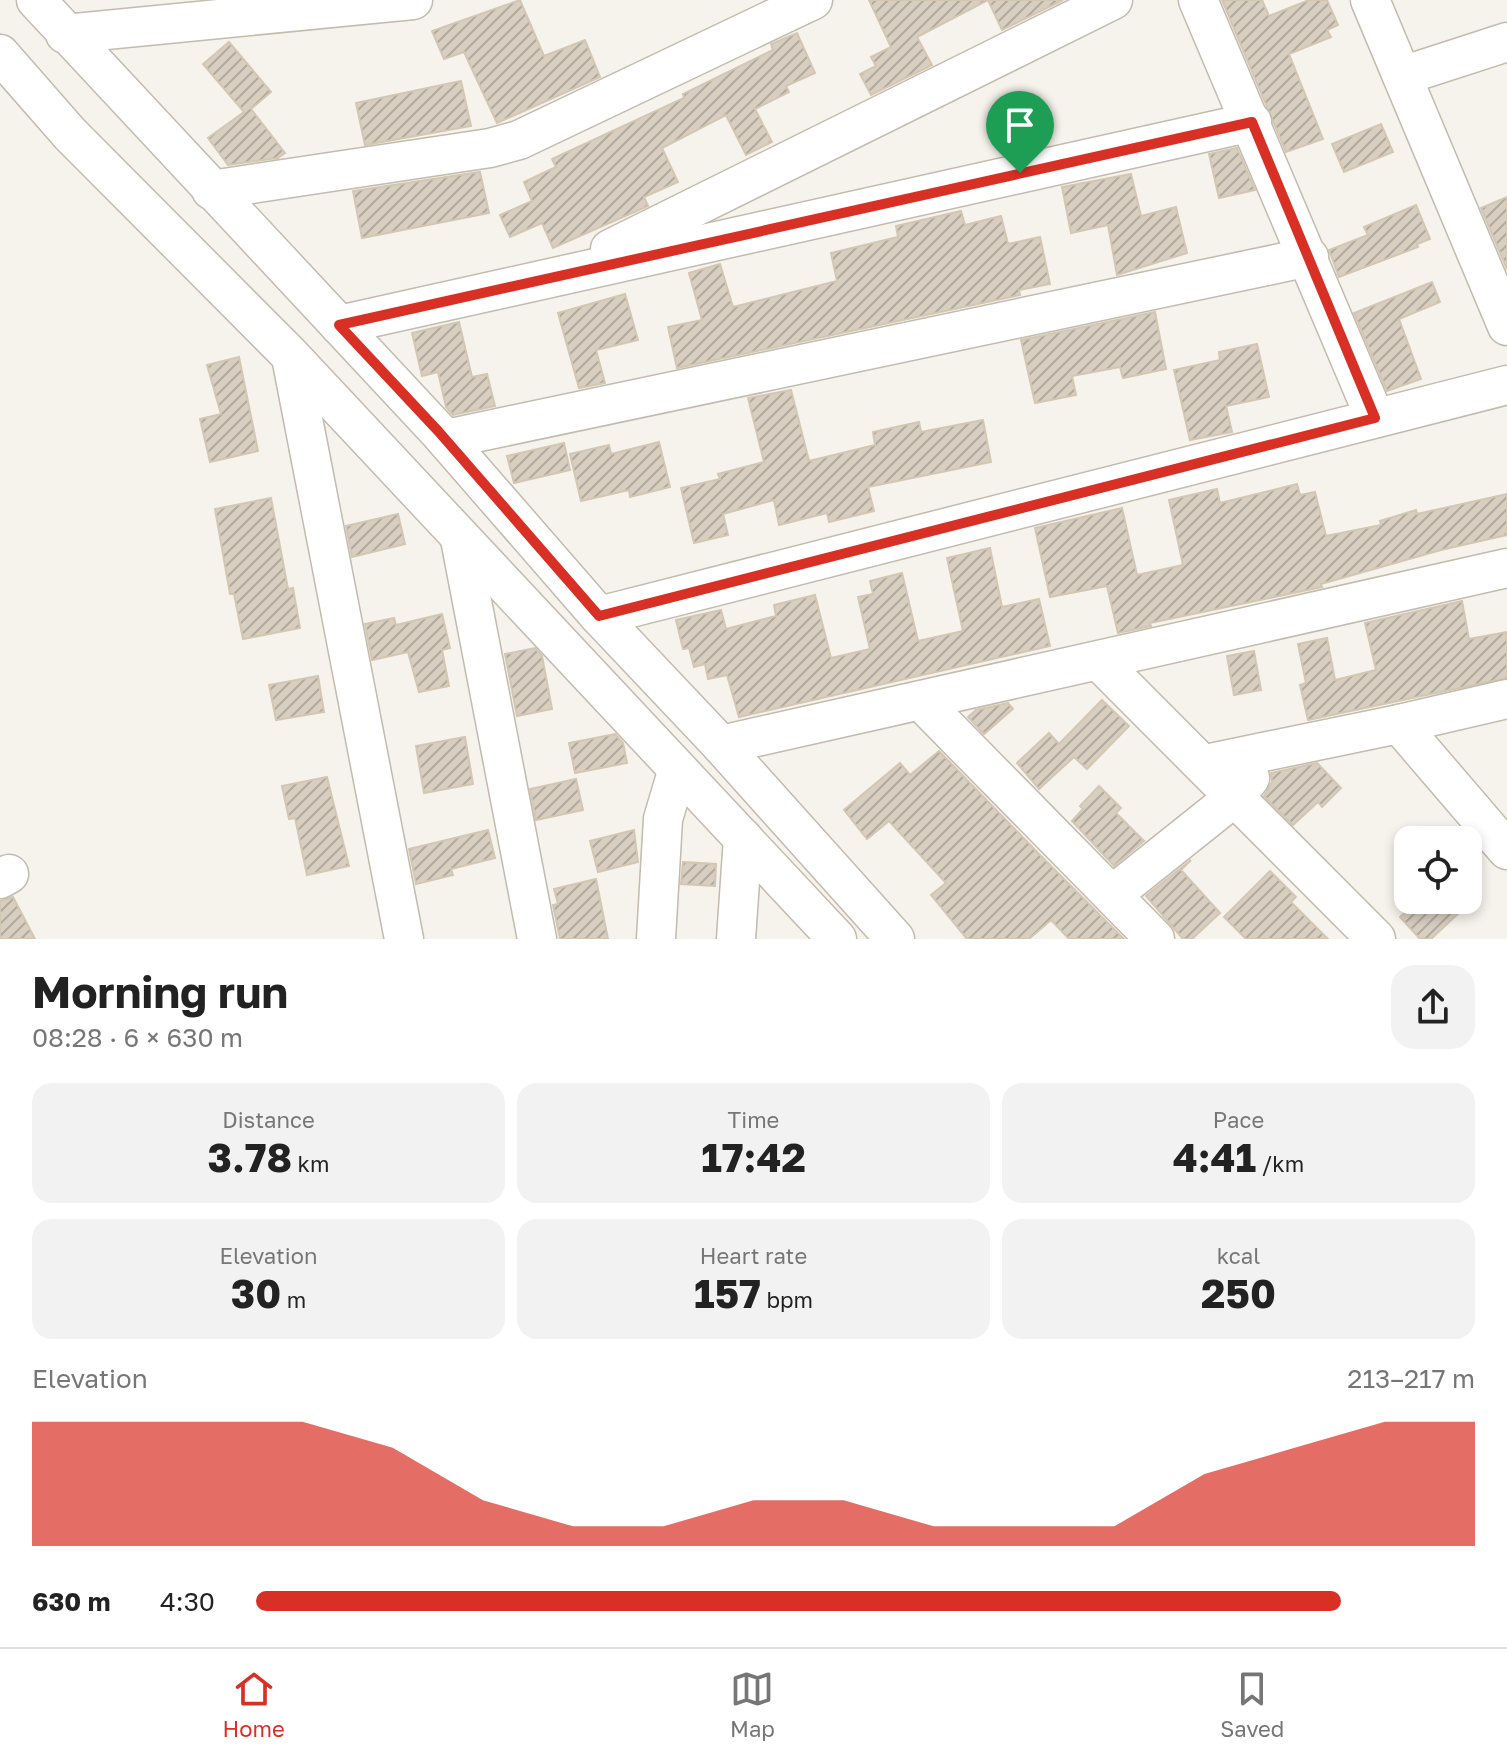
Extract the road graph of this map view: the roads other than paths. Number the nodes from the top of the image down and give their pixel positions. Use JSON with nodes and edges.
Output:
{"nodes":[{"id":1,"x":36,"y":0,"type":"edge"},
{"id":2,"x":413,"y":0,"type":"edge"},
{"id":3,"x":813,"y":0,"type":"edge"},
{"id":4,"x":1113,"y":0,"type":"edge"},
{"id":5,"x":1198,"y":0,"type":"edge"},
{"id":6,"x":1370,"y":0,"type":"edge"},
{"id":7,"x":65,"y":34,"type":"junction"},
{"id":8,"x":1507,"y":42,"type":"edge"},
{"id":9,"x":0,"y":54,"type":"edge"},
{"id":10,"x":1402,"y":76,"type":"junction"},
{"id":11,"x":1252,"y":122,"type":"junction"},
{"id":12,"x":211,"y":190,"type":"junction"},
{"id":13,"x":1309,"y":257,"type":"junction"},
{"id":14,"x":556,"y":276,"type":"junction"},
{"id":15,"x":339,"y":325,"type":"junction"},
{"id":16,"x":1507,"y":326,"type":"edge"},
{"id":17,"x":291,"y":356,"type":"junction"},
{"id":18,"x":1507,"y":385,"type":"edge"},
{"id":19,"x":1375,"y":418,"type":"junction"},
{"id":20,"x":446,"y":439,"type":"junction"},
{"id":21,"x":460,"y":539,"type":"junction"},
{"id":22,"x":1507,"y":568,"type":"edge"},
{"id":23,"x":599,"y":616,"type":"junction"},
{"id":24,"x":1100,"y":662,"type":"junction"},
{"id":25,"x":1507,"y":699,"type":"edge"},
{"id":26,"x":922,"y":702,"type":"junction"},
{"id":27,"x":1399,"y":724,"type":"junction"},
{"id":28,"x":721,"y":745,"type":"junction"},
{"id":29,"x":1271,"y":751,"type":"junction"},
{"id":30,"x":1205,"y":764,"type":"junction"},
{"id":31,"x":677,"y":772,"type":"junction"},
{"id":32,"x":1236,"y":796,"type":"junction"},
{"id":33,"x":743,"y":838,"type":"junction"},
{"id":34,"x":1507,"y":850,"type":"edge"},
{"id":35,"x":1112,"y":895,"type":"junction"},
{"id":36,"x":404,"y":939,"type":"edge"},
{"id":37,"x":537,"y":939,"type":"edge"},
{"id":38,"x":656,"y":939,"type":"edge"},
{"id":39,"x":736,"y":939,"type":"edge"},
{"id":40,"x":837,"y":939,"type":"edge"},
{"id":41,"x":895,"y":939,"type":"edge"},
{"id":42,"x":1155,"y":939,"type":"edge"},
{"id":43,"x":1376,"y":939,"type":"edge"}],
"edges":[{"from":1,"to":7,"type":"street"},
{"from":2,"to":7,"type":"street"},
{"from":3,"to":12,"type":"street"},
{"from":4,"to":14,"type":"street"},
{"from":5,"to":11,"type":"street"},
{"from":6,"to":10,"type":"street"},
{"from":7,"to":12,"type":"street"},
{"from":8,"to":10,"type":"street"},
{"from":9,"to":17,"type":"street"},
{"from":10,"to":16,"type":"street"},
{"from":11,"to":13,"type":"street"},
{"from":11,"to":14,"type":"street"},
{"from":12,"to":15,"type":"street"},
{"from":13,"to":19,"type":"street"},
{"from":13,"to":20,"type":"street"},
{"from":14,"to":15,"type":"street"},
{"from":15,"to":20,"type":"street"},
{"from":17,"to":21,"type":"street"},
{"from":17,"to":36,"type":"street"},
{"from":18,"to":19,"type":"street"},
{"from":19,"to":23,"type":"street"},
{"from":20,"to":23,"type":"street"},
{"from":21,"to":31,"type":"street"},
{"from":21,"to":37,"type":"street"},
{"from":22,"to":24,"type":"street"},
{"from":23,"to":28,"type":"street"},
{"from":24,"to":26,"type":"street"},
{"from":24,"to":30,"type":"street"},
{"from":25,"to":27,"type":"street"},
{"from":26,"to":28,"type":"street"},
{"from":26,"to":35,"type":"street"},
{"from":27,"to":29,"type":"street"},
{"from":27,"to":34,"type":"street"},
{"from":28,"to":41,"type":"street"},
{"from":29,"to":30,"type":"street"},
{"from":29,"to":32,"type":"street"},
{"from":30,"to":32,"type":"street"},
{"from":31,"to":33,"type":"street"},
{"from":31,"to":38,"type":"street"},
{"from":32,"to":35,"type":"street"},
{"from":32,"to":43,"type":"street"},
{"from":33,"to":39,"type":"street"},
{"from":33,"to":40,"type":"street"},
{"from":35,"to":42,"type":"street"}]}
